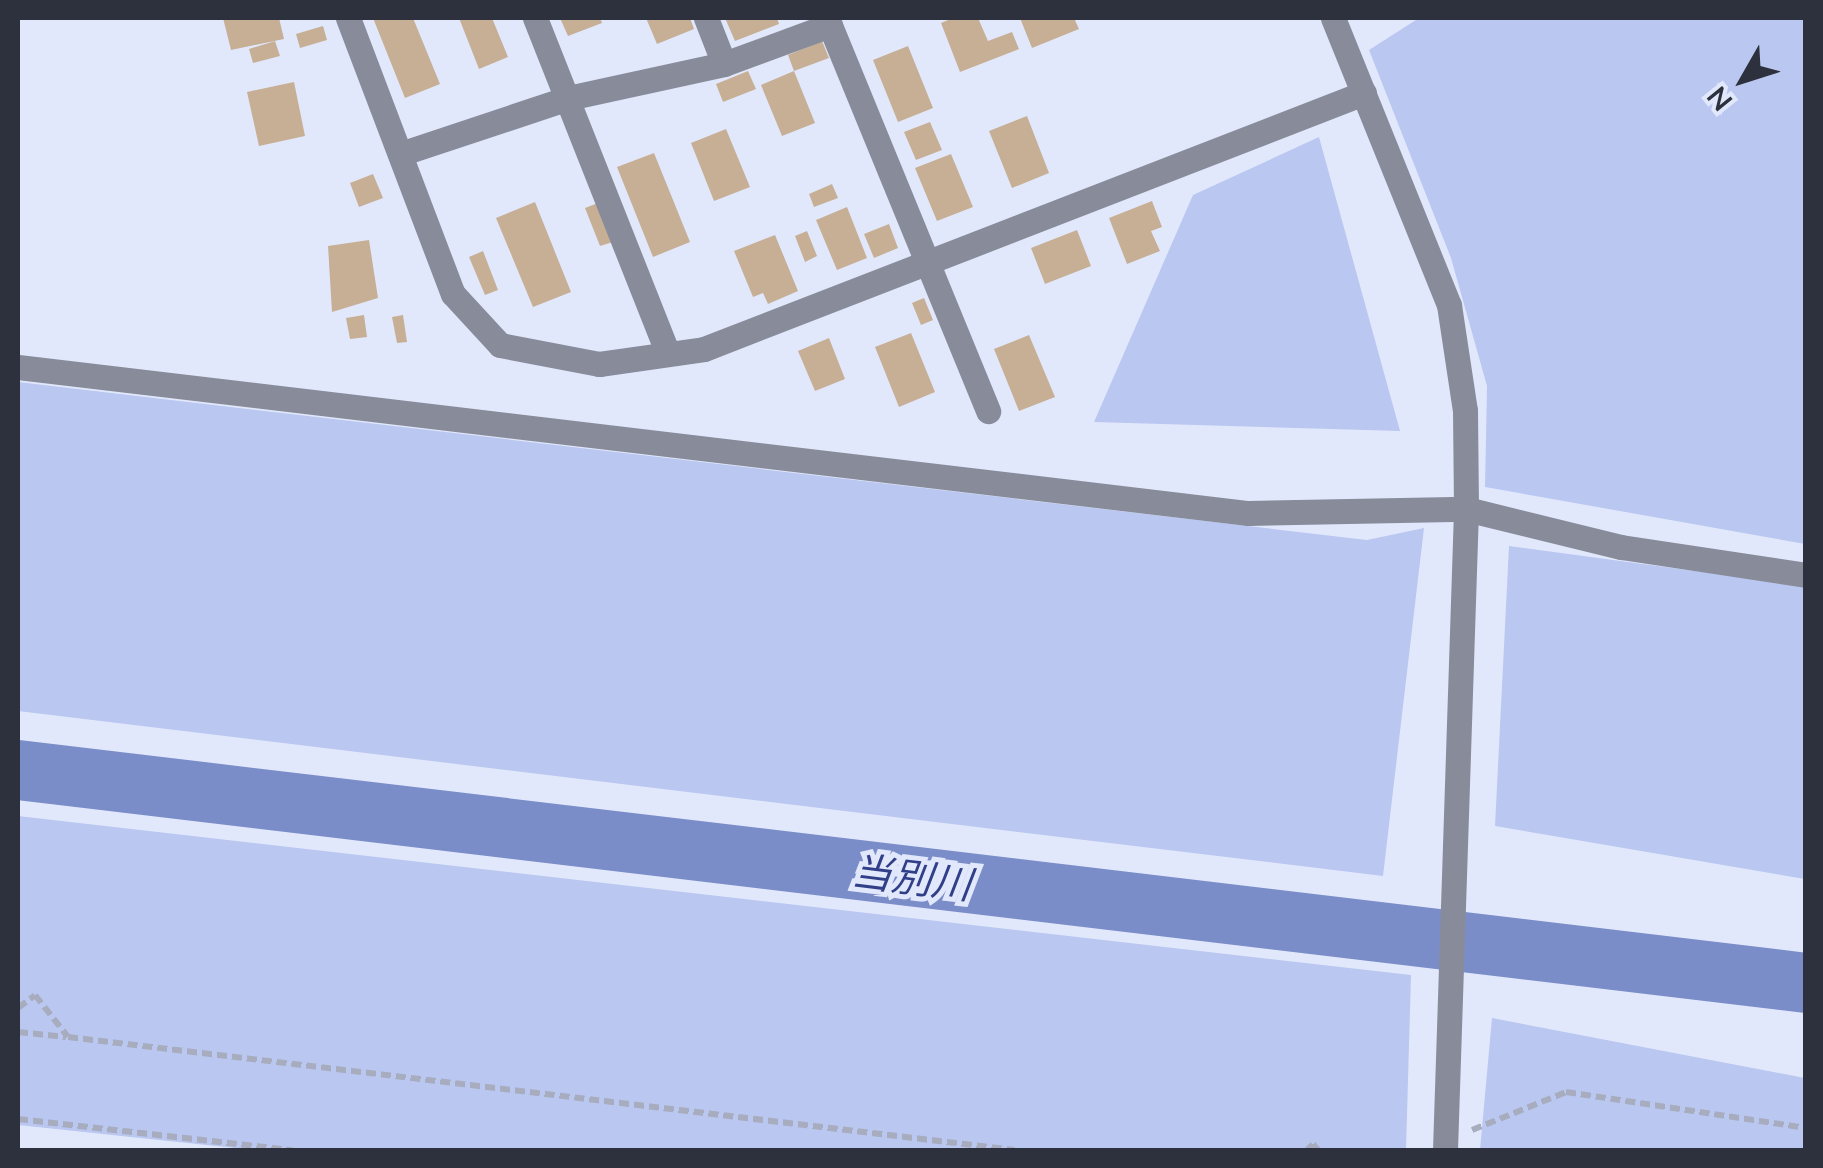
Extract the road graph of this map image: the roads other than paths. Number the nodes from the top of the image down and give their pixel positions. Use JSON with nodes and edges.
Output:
{"nodes":[{"id":1,"x":348,"y":18,"type":"edge"},
{"id":2,"x":535,"y":18,"type":"edge"},
{"id":3,"x":706,"y":18,"type":"edge"},
{"id":4,"x":1362,"y":18,"type":"edge"},
{"id":5,"x":829,"y":21,"type":"edge"},
{"id":6,"x":1336,"y":26,"type":"edge"},
{"id":7,"x":724,"y":64,"type":"junction"},
{"id":8,"x":1364,"y":93,"type":"junction"},
{"id":9,"x":568,"y":98,"type":"junction"},
{"id":10,"x":400,"y":154,"type":"junction"},
{"id":11,"x":927,"y":262,"type":"junction"},
{"id":12,"x":668,"y":354,"type":"junction"},
{"id":13,"x":18,"y":367,"type":"edge"},
{"id":14,"x":988,"y":412,"type":"dead end"},
{"id":15,"x":1466,"y":509,"type":"junction"},
{"id":16,"x":1806,"y":575,"type":"edge"},
{"id":17,"x":1451,"y":1143,"type":"edge"}],
"edges":[{"from":1,"to":10,"type":"street"},
{"from":2,"to":9,"type":"street"},
{"from":3,"to":7,"type":"street"},
{"from":4,"to":6,"type":"street"},
{"from":5,"to":7,"type":"street"},
{"from":5,"to":11,"type":"street"},
{"from":6,"to":8,"type":"street"},
{"from":7,"to":9,"type":"street"},
{"from":8,"to":11,"type":"street"},
{"from":8,"to":15,"type":"street"},
{"from":9,"to":10,"type":"street"},
{"from":9,"to":12,"type":"street"},
{"from":10,"to":12,"type":"street"},
{"from":11,"to":12,"type":"street"},
{"from":11,"to":14,"type":"street"},
{"from":13,"to":15,"type":"street"},
{"from":15,"to":16,"type":"street"},
{"from":15,"to":17,"type":"street","bridge":true}]}
